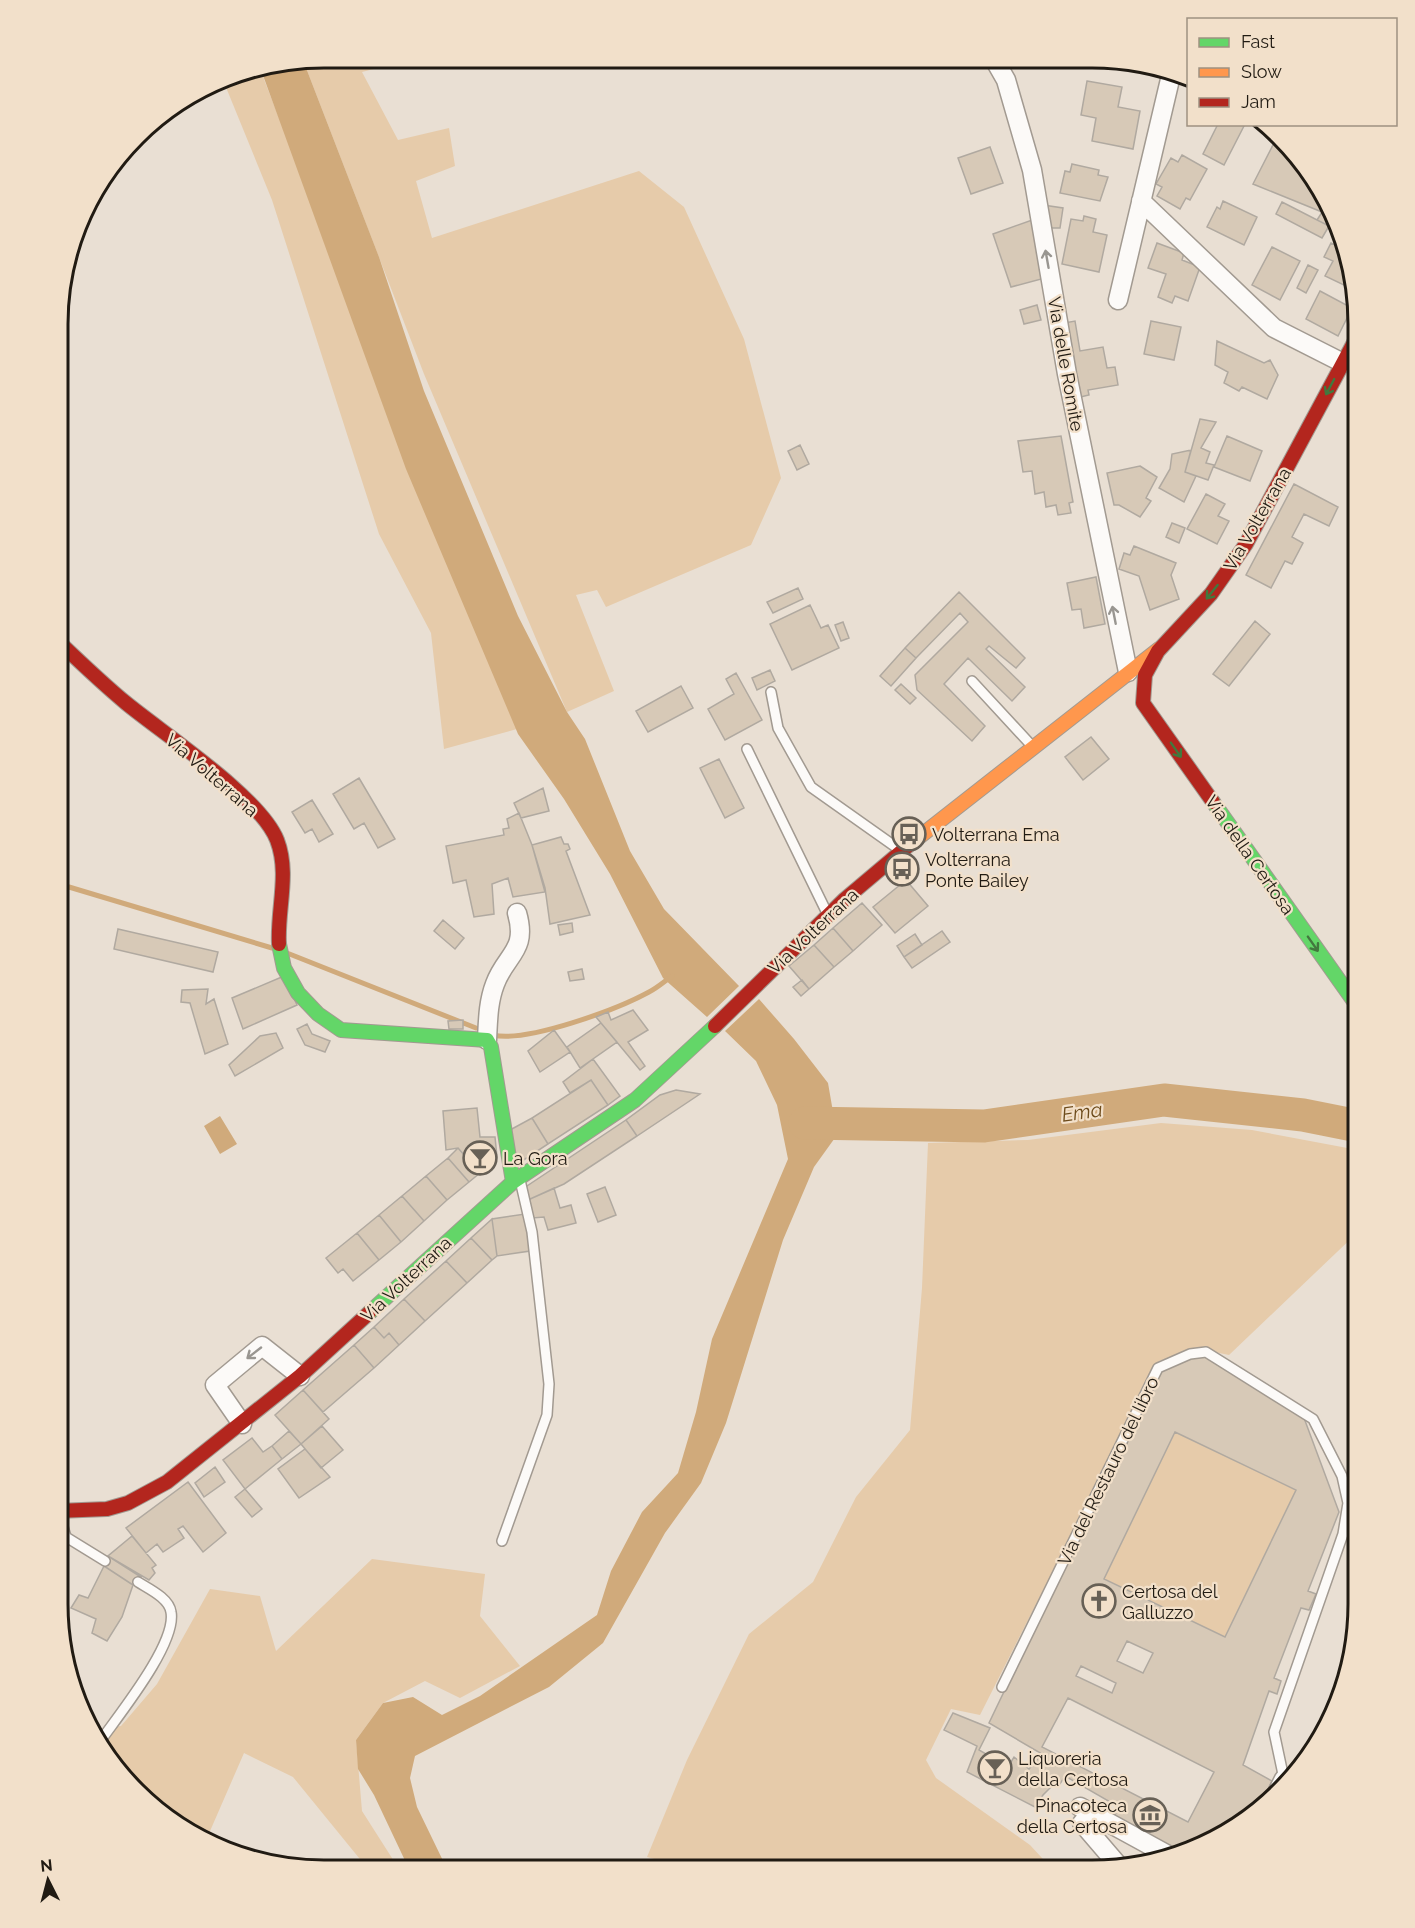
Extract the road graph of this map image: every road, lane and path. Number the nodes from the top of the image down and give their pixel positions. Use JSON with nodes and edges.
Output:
{"nodes":[{"id":1,"x":999,"y":68,"type":"edge"},
{"id":2,"x":1170,"y":80,"type":"edge"},
{"id":3,"x":1141,"y":201,"type":"junction"},
{"id":4,"x":1118,"y":300,"type":"dead end"},
{"id":5,"x":1348,"y":354,"type":"edge"},
{"id":6,"x":1343,"y":363,"type":"junction"},
{"id":7,"x":1159,"y":649,"type":"junction"},
{"id":8,"x":68,"y":650,"type":"edge"},
{"id":9,"x":1128,"y":672,"type":"junction"},
{"id":10,"x":972,"y":681,"type":"dead end"},
{"id":11,"x":771,"y":692,"type":"dead end"},
{"id":12,"x":1127,"y":697,"type":"dead end"},
{"id":13,"x":1143,"y":703,"type":"junction"},
{"id":14,"x":1034,"y":748,"type":"junction"},
{"id":15,"x":747,"y":749,"type":"dead end"},
{"id":16,"x":902,"y":851,"type":"junction"},
{"id":17,"x":517,"y":913,"type":"dead end"},
{"id":18,"x":828,"y":915,"type":"junction"},
{"id":19,"x":1348,"y":993,"type":"edge"},
{"id":20,"x":487,"y":1040,"type":"junction"},
{"id":21,"x":516,"y":1180,"type":"junction"},
{"id":22,"x":300,"y":1376,"type":"junction"},
{"id":23,"x":242,"y":1424,"type":"junction"},
{"id":24,"x":1348,"y":1503,"type":"edge"},
{"id":25,"x":1348,"y":1503,"type":"edge"},
{"id":26,"x":68,"y":1511,"type":"edge"},
{"id":27,"x":68,"y":1538,"type":"edge"},
{"id":28,"x":502,"y":1541,"type":"dead end"},
{"id":29,"x":105,"y":1561,"type":"dead end"},
{"id":30,"x":138,"y":1582,"type":"dead end"},
{"id":31,"x":1002,"y":1687,"type":"dead end"},
{"id":32,"x":104,"y":1736,"type":"edge"},
{"id":33,"x":1281,"y":1776,"type":"edge"},
{"id":34,"x":1160,"y":1851,"type":"edge"},
{"id":35,"x":1114,"y":1859,"type":"edge"}],
"edges":[{"from":9,"to":1,"type":"street","name":"Via delle Romite","one_way":true},
{"from":2,"to":3,"type":"street"},
{"from":3,"to":4,"type":"street"},
{"from":3,"to":6,"type":"street"},
{"from":5,"to":6,"type":"main road","name":"Via Volterrana"},
{"from":6,"to":7,"type":"main road","name":"Via Volterrana","one_way":true},
{"from":7,"to":9,"type":"main road","name":"Via Volterrana"},
{"from":7,"to":13,"type":"main road","name":"Via Volterrana"},
{"from":8,"to":20,"type":"main road","name":"Via Volterrana"},
{"from":9,"to":14,"type":"main road","name":"Via Volterrana"},
{"from":10,"to":14,"type":"lane"},
{"from":11,"to":16,"type":"lane"},
{"from":12,"to":13,"type":"main road"},
{"from":13,"to":19,"type":"main road","name":"Via della Certosa","one_way":true},
{"from":14,"to":16,"type":"main road","name":"Via Volterrana"},
{"from":15,"to":18,"type":"lane"},
{"from":16,"to":18,"type":"main road","name":"Via Volterrana"},
{"from":17,"to":20,"type":"street"},
{"from":18,"to":21,"type":"main road","name":"Via Volterrana"},
{"from":20,"to":21,"type":"main road"},
{"from":21,"to":22,"type":"main road","name":"Via Volterrana"},
{"from":21,"to":28,"type":"lane"},
{"from":22,"to":23,"type":"main road","name":"Via Volterrana"},
{"from":22,"to":23,"type":"street","one_way":true},
{"from":23,"to":26,"type":"main road","name":"Via Volterrana"},
{"from":24,"to":33,"type":"lane","name":"Via del Restauro del libro"},
{"from":25,"to":31,"type":"lane","name":"Via del Restauro del libro"},
{"from":27,"to":29,"type":"lane"},
{"from":30,"to":32,"type":"lane"},
{"from":34,"to":35,"type":"street"}]}
